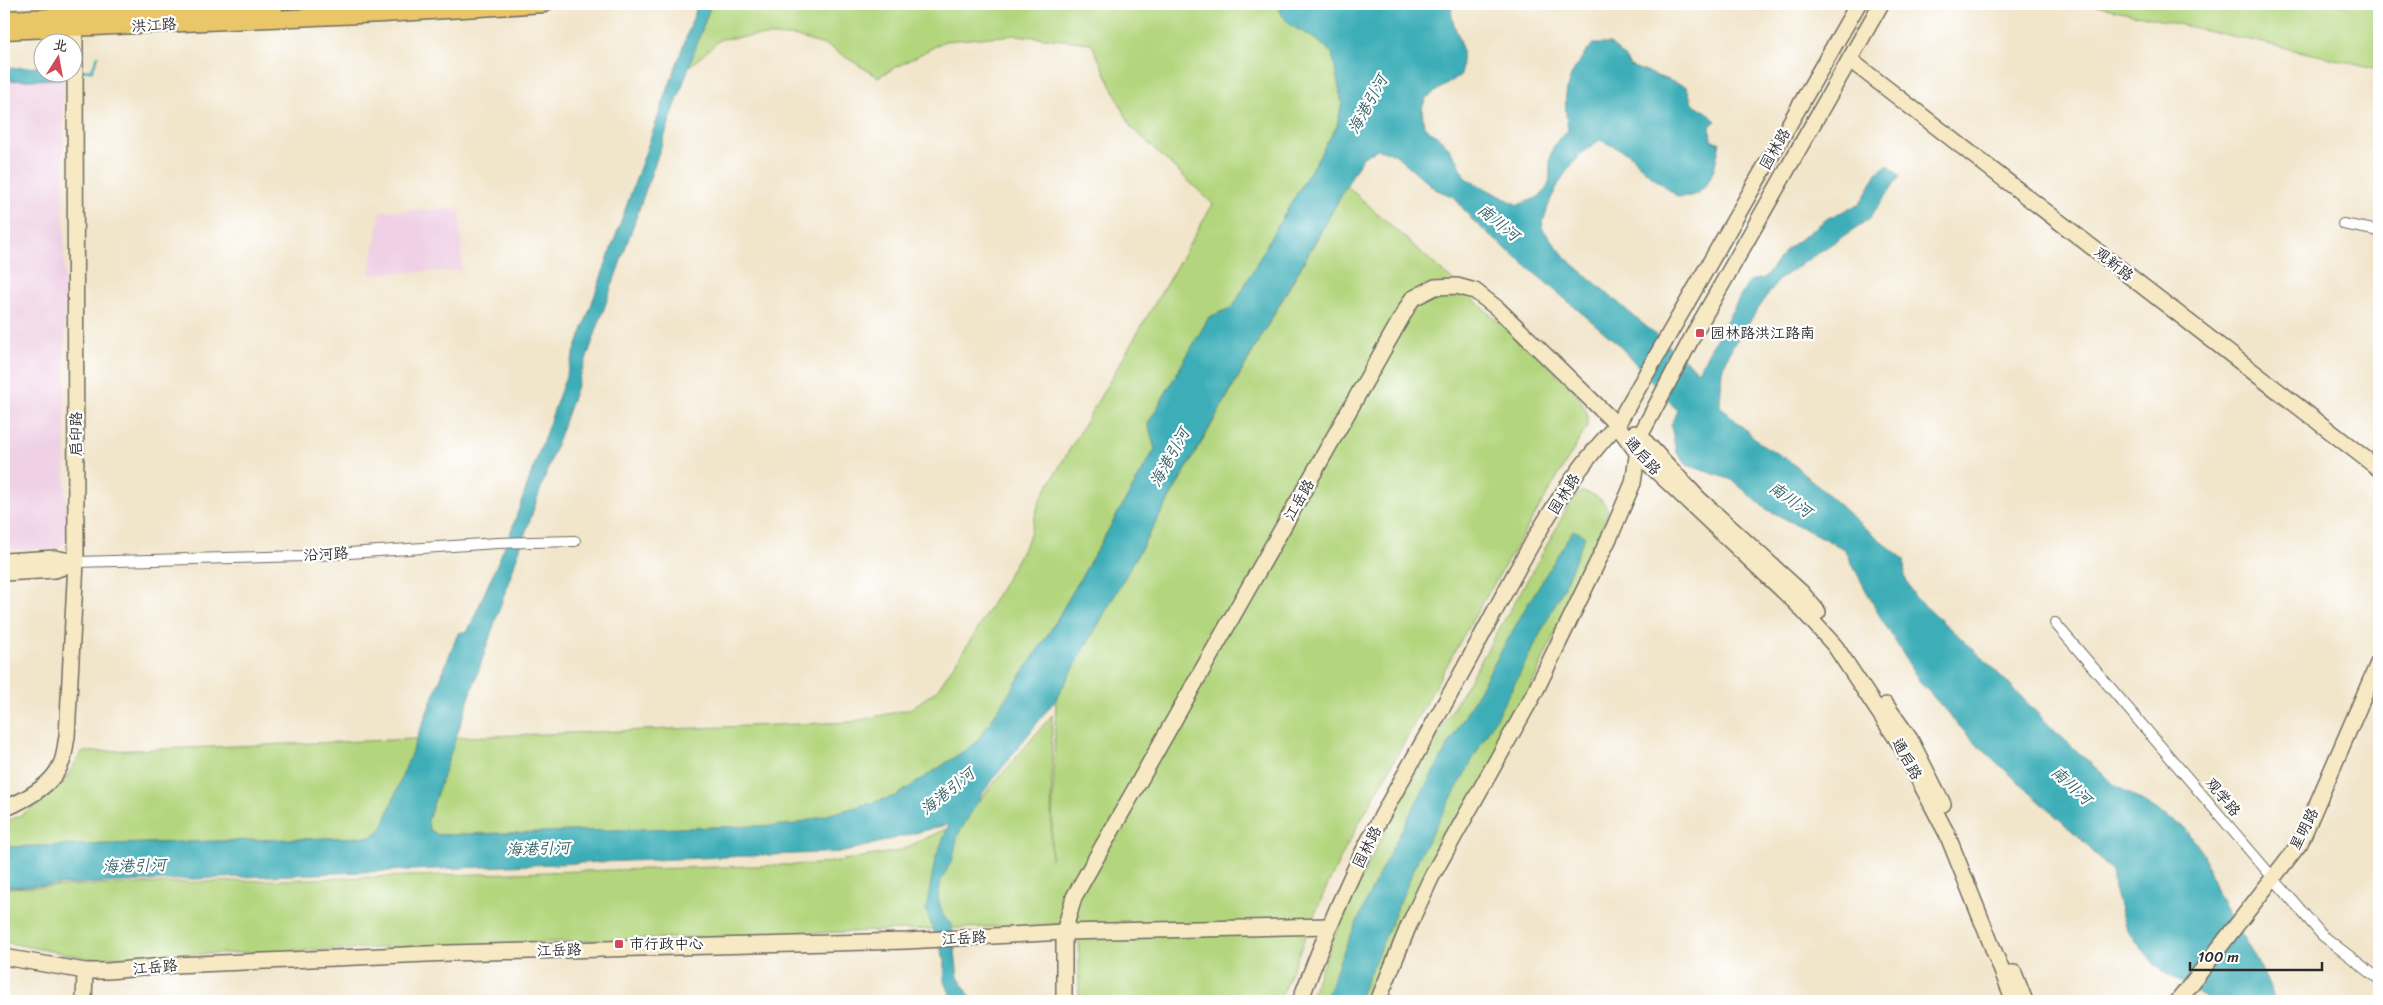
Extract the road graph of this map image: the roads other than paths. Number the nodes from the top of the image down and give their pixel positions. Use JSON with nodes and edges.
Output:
{"nodes":[{"id":1,"x":544,"y":4,"type":"edge"},
{"id":2,"x":1858,"y":4,"type":"edge"},
{"id":3,"x":1881,"y":4,"type":"edge"},
{"id":4,"x":383,"y":6,"type":"edge"},
{"id":5,"x":74,"y":16,"type":"edge"},
{"id":6,"x":4,"y":19,"type":"edge"},
{"id":7,"x":4,"y":31,"type":"edge"},
{"id":8,"x":1850,"y":60,"type":"junction"},
{"id":9,"x":2342,"y":224,"type":"dead end"},
{"id":10,"x":2379,"y":231,"type":"edge"},
{"id":11,"x":1617,"y":425,"type":"junction"},
{"id":12,"x":1640,"y":436,"type":"junction"},
{"id":13,"x":1638,"y":454,"type":"junction"},
{"id":14,"x":2379,"y":469,"type":"edge"},
{"id":15,"x":575,"y":541,"type":"dead end"},
{"id":16,"x":4,"y":561,"type":"edge"},
{"id":17,"x":76,"y":562,"type":"junction"},
{"id":18,"x":4,"y":573,"type":"edge"},
{"id":19,"x":2055,"y":623,"type":"dead end"},
{"id":20,"x":2379,"y":661,"type":"edge"},
{"id":21,"x":4,"y":809,"type":"edge"},
{"id":22,"x":2272,"y":879,"type":"junction"},
{"id":23,"x":1329,"y":926,"type":"junction"},
{"id":24,"x":1064,"y":932,"type":"junction"},
{"id":25,"x":4,"y":957,"type":"edge"},
{"id":26,"x":85,"y":971,"type":"junction"},
{"id":27,"x":2379,"y":979,"type":"edge"},
{"id":28,"x":2183,"y":995,"type":"edge"},
{"id":29,"x":84,"y":1001,"type":"edge"},
{"id":30,"x":1064,"y":1001,"type":"edge"},
{"id":31,"x":1300,"y":1001,"type":"edge"},
{"id":32,"x":1378,"y":1001,"type":"edge"},
{"id":33,"x":2014,"y":1001,"type":"edge"},
{"id":34,"x":2025,"y":1001,"type":"edge"}],
"edges":[{"from":1,"to":4,"type":"main road","name":"洪江路"},
{"from":2,"to":11,"type":"street","name":"园林路"},
{"from":3,"to":8,"type":"street","name":"园林路"},
{"from":4,"to":5,"type":"main road","name":"洪江路"},
{"from":5,"to":6,"type":"main road","name":"洪江路"},
{"from":5,"to":7,"type":"main road","name":"洪江路"},
{"from":5,"to":17,"type":"street","name":"启印路"},
{"from":8,"to":12,"type":"street","name":"园林路"},
{"from":8,"to":14,"type":"street","name":"观新路"},
{"from":9,"to":10,"type":"street"},
{"from":11,"to":12,"type":"street","name":"通启路"},
{"from":11,"to":13,"type":"street","name":"通启路"},
{"from":11,"to":23,"type":"street","name":"园林路"},
{"from":11,"to":24,"type":"street","name":"江岳路"},
{"from":12,"to":13,"type":"street","name":"园林路"},
{"from":12,"to":34,"type":"street","name":"通启路"},
{"from":13,"to":32,"type":"street","name":"园林路"},
{"from":13,"to":33,"type":"street","name":"通启路"},
{"from":15,"to":17,"type":"street","name":"沿河路"},
{"from":16,"to":17,"type":"street","name":"沿河路"},
{"from":17,"to":18,"type":"street","name":"沿河路"},
{"from":17,"to":21,"type":"street","name":"启印路"},
{"from":19,"to":22,"type":"street","name":"观学路"},
{"from":20,"to":22,"type":"street","name":"星明路"},
{"from":22,"to":27,"type":"street","name":"观学路"},
{"from":22,"to":28,"type":"street","name":"星明路"},
{"from":23,"to":24,"type":"street"},
{"from":23,"to":31,"type":"street","name":"园林路"},
{"from":24,"to":26,"type":"street","name":"江岳路"},
{"from":24,"to":30,"type":"street","name":"江岳路"},
{"from":25,"to":26,"type":"street","name":"江岳路"},
{"from":26,"to":29,"type":"street"}]}
